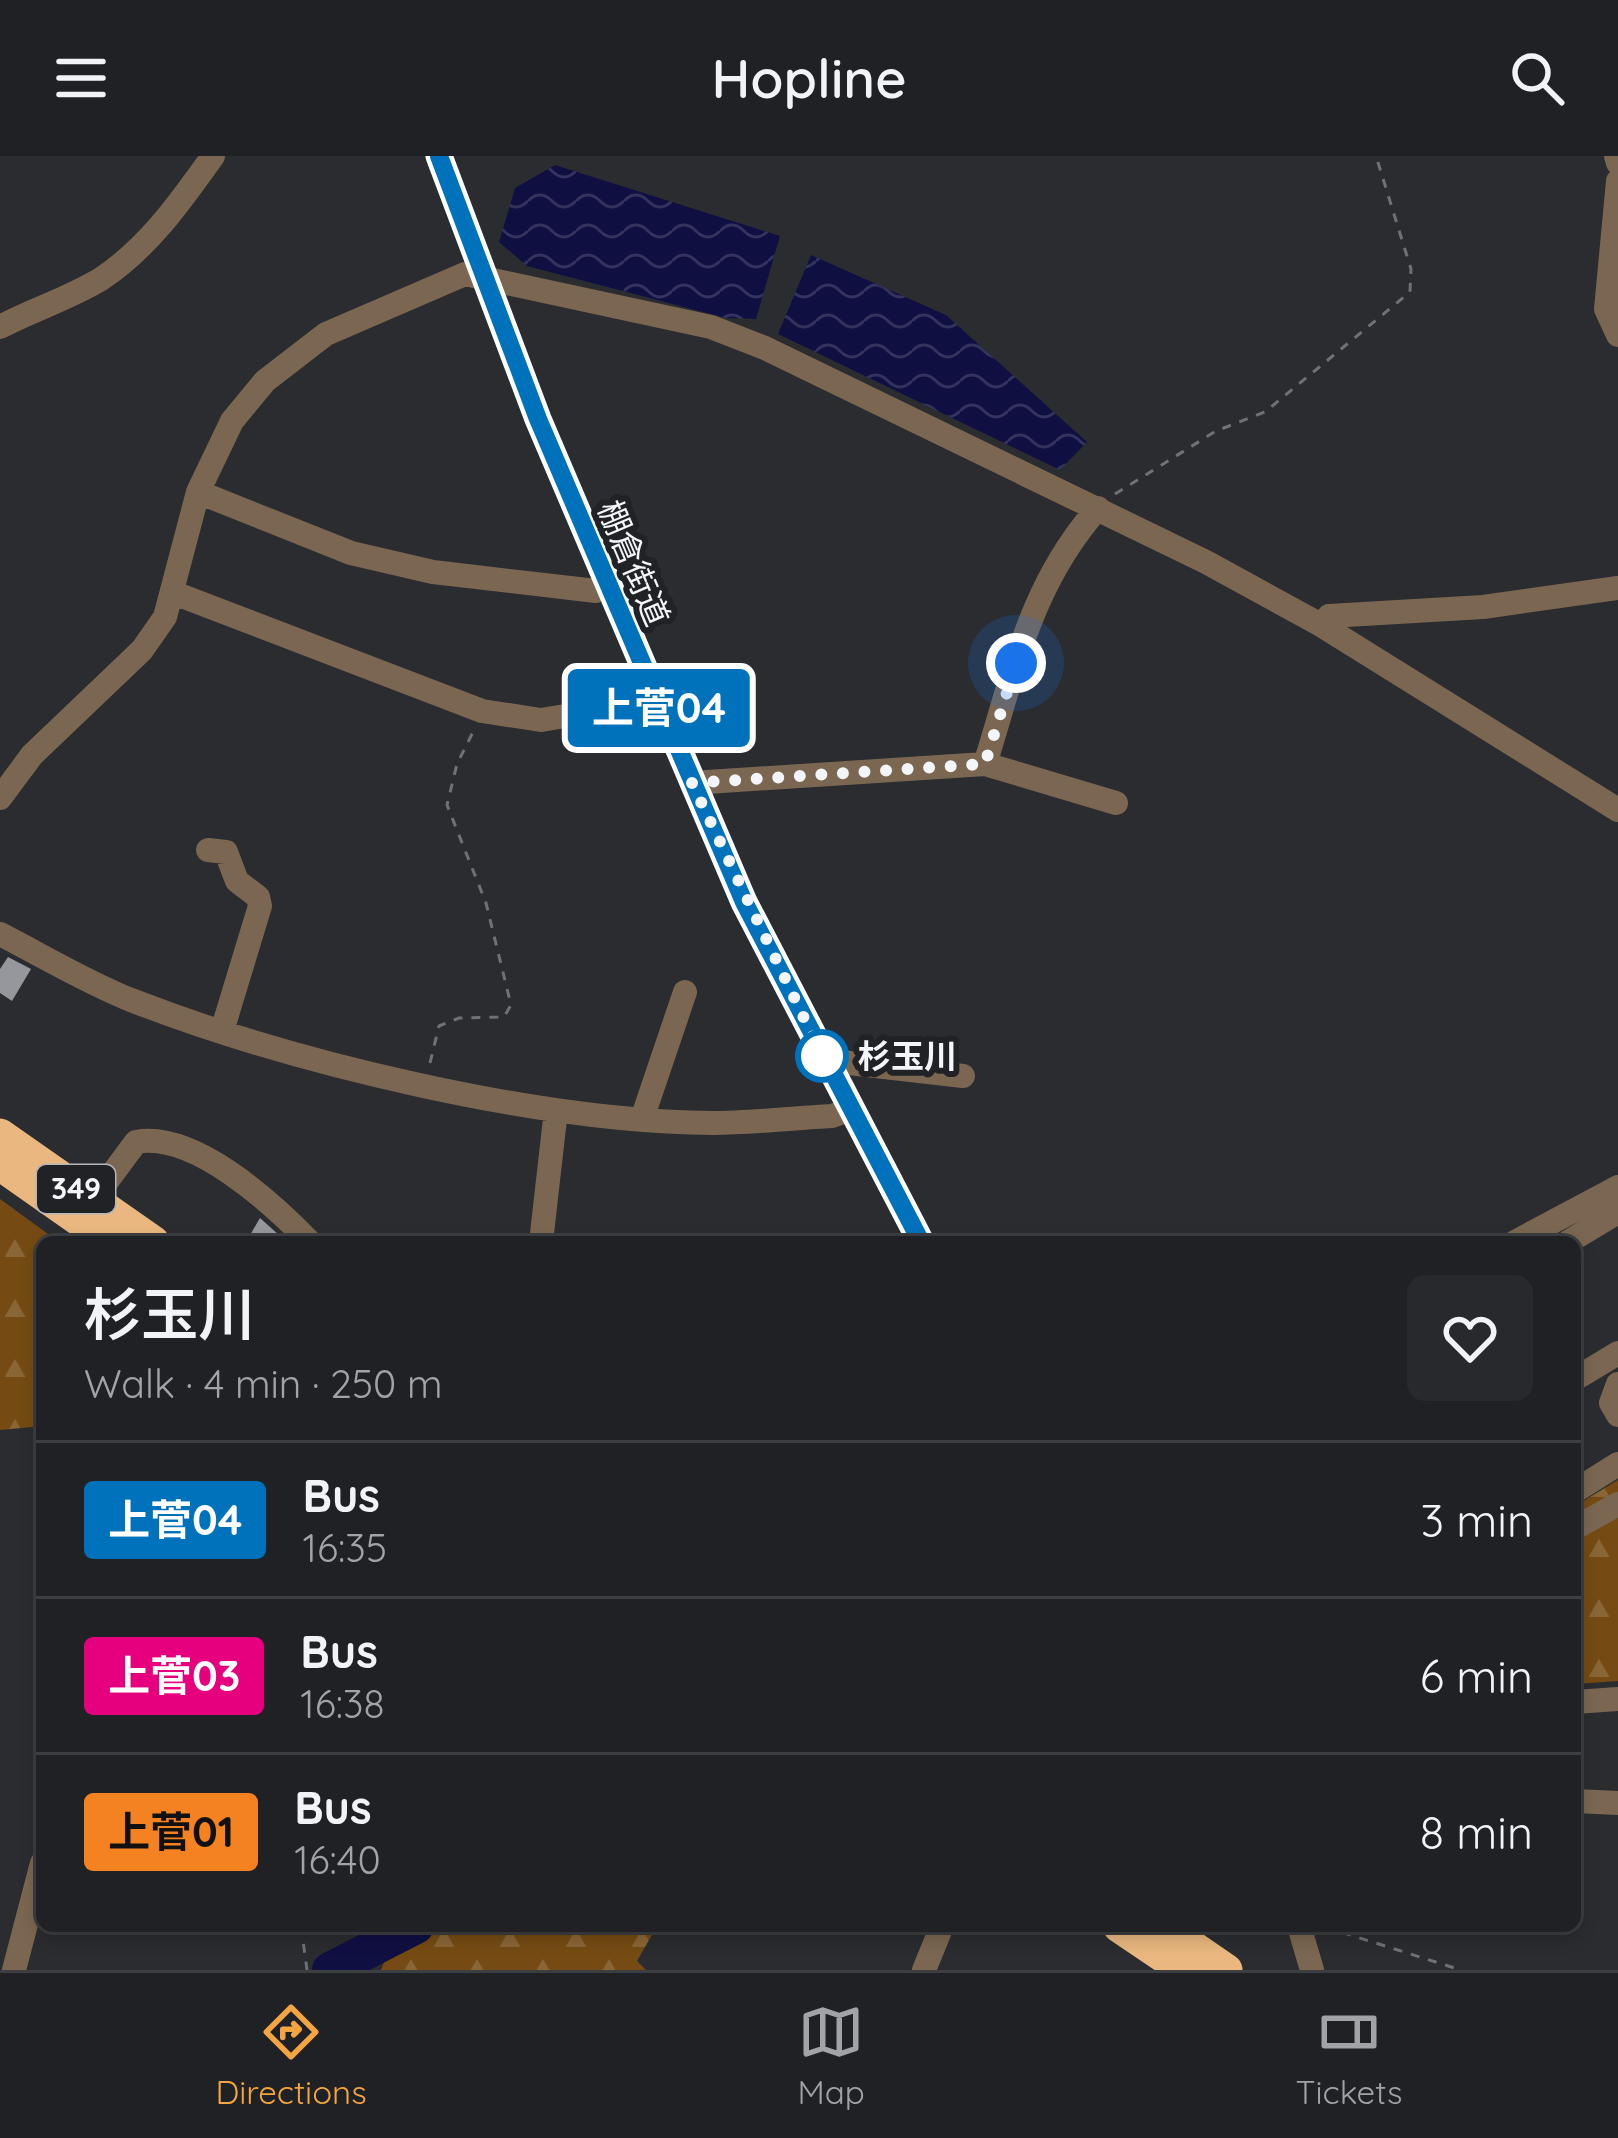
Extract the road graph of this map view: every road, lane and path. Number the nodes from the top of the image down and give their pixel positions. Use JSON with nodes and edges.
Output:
{"nodes":[{"id":1,"x":213,"y":156,"type":"edge"},
{"id":2,"x":439,"y":156,"type":"edge"},
{"id":3,"x":1376,"y":156,"type":"edge"},
{"id":4,"x":1618,"y":181,"type":"edge"},
{"id":5,"x":488,"y":278,"type":"junction"},
{"id":6,"x":0,"y":327,"type":"edge"},
{"id":7,"x":1618,"y":335,"type":"edge"},
{"id":8,"x":198,"y":492,"type":"junction"},
{"id":9,"x":1098,"y":508,"type":"junction"},
{"id":10,"x":607,"y":584,"type":"junction"},
{"id":11,"x":1618,"y":588,"type":"edge"},
{"id":12,"x":174,"y":592,"type":"junction"},
{"id":13,"x":1321,"y":625,"type":"junction"},
{"id":14,"x":656,"y":701,"type":"junction"},
{"id":15,"x":502,"y":714,"type":"junction"},
{"id":16,"x":985,"y":764,"type":"junction"},
{"id":17,"x":692,"y":783,"type":"junction"},
{"id":18,"x":0,"y":798,"type":"edge"},
{"id":19,"x":1116,"y":803,"type":"dead end"},
{"id":20,"x":1618,"y":810,"type":"edge"},
{"id":21,"x":208,"y":850,"type":"dead end"},
{"id":22,"x":0,"y":934,"type":"edge"},
{"id":23,"x":685,"y":992,"type":"dead end"},
{"id":24,"x":222,"y":1030,"type":"junction"},
{"id":25,"x":824,"y":1060,"type":"junction"},
{"id":26,"x":963,"y":1076,"type":"dead end"},
{"id":27,"x":429,"y":1083,"type":"junction"},
{"id":28,"x":556,"y":1110,"type":"junction"},
{"id":29,"x":849,"y":1110,"type":"junction"},
{"id":30,"x":643,"y":1116,"type":"junction"},
{"id":31,"x":0,"y":1135,"type":"edge"},
{"id":32,"x":0,"y":1164,"type":"edge"},
{"id":33,"x":1618,"y":1187,"type":"edge"},
{"id":34,"x":92,"y":1200,"type":"junction"},
{"id":35,"x":1618,"y":1211,"type":"edge"},
{"id":36,"x":102,"y":1236,"type":"edge"},
{"id":37,"x":144,"y":1236,"type":"edge"},
{"id":38,"x":303,"y":1236,"type":"edge"},
{"id":39,"x":542,"y":1236,"type":"edge"},
{"id":40,"x":918,"y":1236,"type":"edge"},
{"id":41,"x":1525,"y":1236,"type":"edge"},
{"id":42,"x":1578,"y":1236,"type":"edge"},
{"id":43,"x":1618,"y":1353,"type":"edge"},
{"id":44,"x":1581,"y":1375,"type":"edge"},
{"id":45,"x":1618,"y":1384,"type":"edge"},
{"id":46,"x":1618,"y":1415,"type":"edge"},
{"id":47,"x":1618,"y":1464,"type":"edge"},
{"id":48,"x":1581,"y":1488,"type":"edge"},
{"id":49,"x":1618,"y":1504,"type":"edge"},
{"id":50,"x":1581,"y":1525,"type":"edge"},
{"id":51,"x":1618,"y":1699,"type":"edge"},
{"id":52,"x":1581,"y":1702,"type":"edge"},
{"id":53,"x":1581,"y":1801,"type":"edge"},
{"id":54,"x":1618,"y":1803,"type":"edge"},
{"id":55,"x":36,"y":1886,"type":"edge"},
{"id":56,"x":302,"y":1932,"type":"edge"},
{"id":57,"x":940,"y":1932,"type":"edge"},
{"id":58,"x":1128,"y":1932,"type":"edge"},
{"id":59,"x":1171,"y":1932,"type":"edge"},
{"id":60,"x":1301,"y":1932,"type":"edge"},
{"id":61,"x":1340,"y":1932,"type":"edge"},
{"id":62,"x":14,"y":1970,"type":"edge"},
{"id":63,"x":307,"y":1970,"type":"edge"},
{"id":64,"x":924,"y":1970,"type":"edge"},
{"id":65,"x":1184,"y":1970,"type":"edge"},
{"id":66,"x":1226,"y":1970,"type":"edge"},
{"id":67,"x":1312,"y":1970,"type":"edge"},
{"id":68,"x":1461,"y":1970,"type":"edge"}],
"edges":[{"from":1,"to":6,"type":"street"},
{"from":2,"to":5,"type":"street","name":"棚倉街道"},
{"from":3,"to":9,"type":"path"},
{"from":4,"to":7,"type":"street"},
{"from":5,"to":8,"type":"street"},
{"from":5,"to":9,"type":"street"},
{"from":5,"to":10,"type":"street","name":"棚倉街道"},
{"from":8,"to":10,"type":"street"},
{"from":8,"to":12,"type":"street"},
{"from":9,"to":13,"type":"street"},
{"from":9,"to":16,"type":"street"},
{"from":10,"to":14,"type":"street","name":"棚倉街道"},
{"from":11,"to":13,"type":"street"},
{"from":12,"to":15,"type":"street"},
{"from":12,"to":18,"type":"street"},
{"from":13,"to":20,"type":"street"},
{"from":14,"to":15,"type":"street"},
{"from":14,"to":17,"type":"street","name":"棚倉街道"},
{"from":15,"to":27,"type":"path"},
{"from":16,"to":17,"type":"street"},
{"from":16,"to":19,"type":"street"},
{"from":17,"to":25,"type":"street","name":"棚倉街道"},
{"from":21,"to":24,"type":"street"},
{"from":22,"to":24,"type":"street"},
{"from":23,"to":30,"type":"street"},
{"from":24,"to":27,"type":"street"},
{"from":25,"to":26,"type":"street"},
{"from":25,"to":29,"type":"street","name":"棚倉街道"},
{"from":27,"to":28,"type":"street"},
{"from":28,"to":30,"type":"street"},
{"from":28,"to":39,"type":"street"},
{"from":29,"to":30,"type":"street"},
{"from":29,"to":40,"type":"street","name":"棚倉街道"},
{"from":31,"to":34,"type":"highway","number":"349"},
{"from":32,"to":36,"type":"highway","number":"349"},
{"from":33,"to":41,"type":"street"},
{"from":34,"to":37,"type":"highway","number":"349"},
{"from":34,"to":38,"type":"street"},
{"from":35,"to":42,"type":"street"},
{"from":43,"to":44,"type":"street"},
{"from":45,"to":46,"type":"street"},
{"from":47,"to":48,"type":"street"},
{"from":49,"to":50,"type":"street"},
{"from":51,"to":52,"type":"street"},
{"from":53,"to":54,"type":"street"},
{"from":55,"to":62,"type":"street"},
{"from":56,"to":63,"type":"path"},
{"from":57,"to":64,"type":"street"},
{"from":58,"to":65,"type":"highway"},
{"from":59,"to":66,"type":"highway"},
{"from":60,"to":67,"type":"street"},
{"from":61,"to":68,"type":"path"}]}
